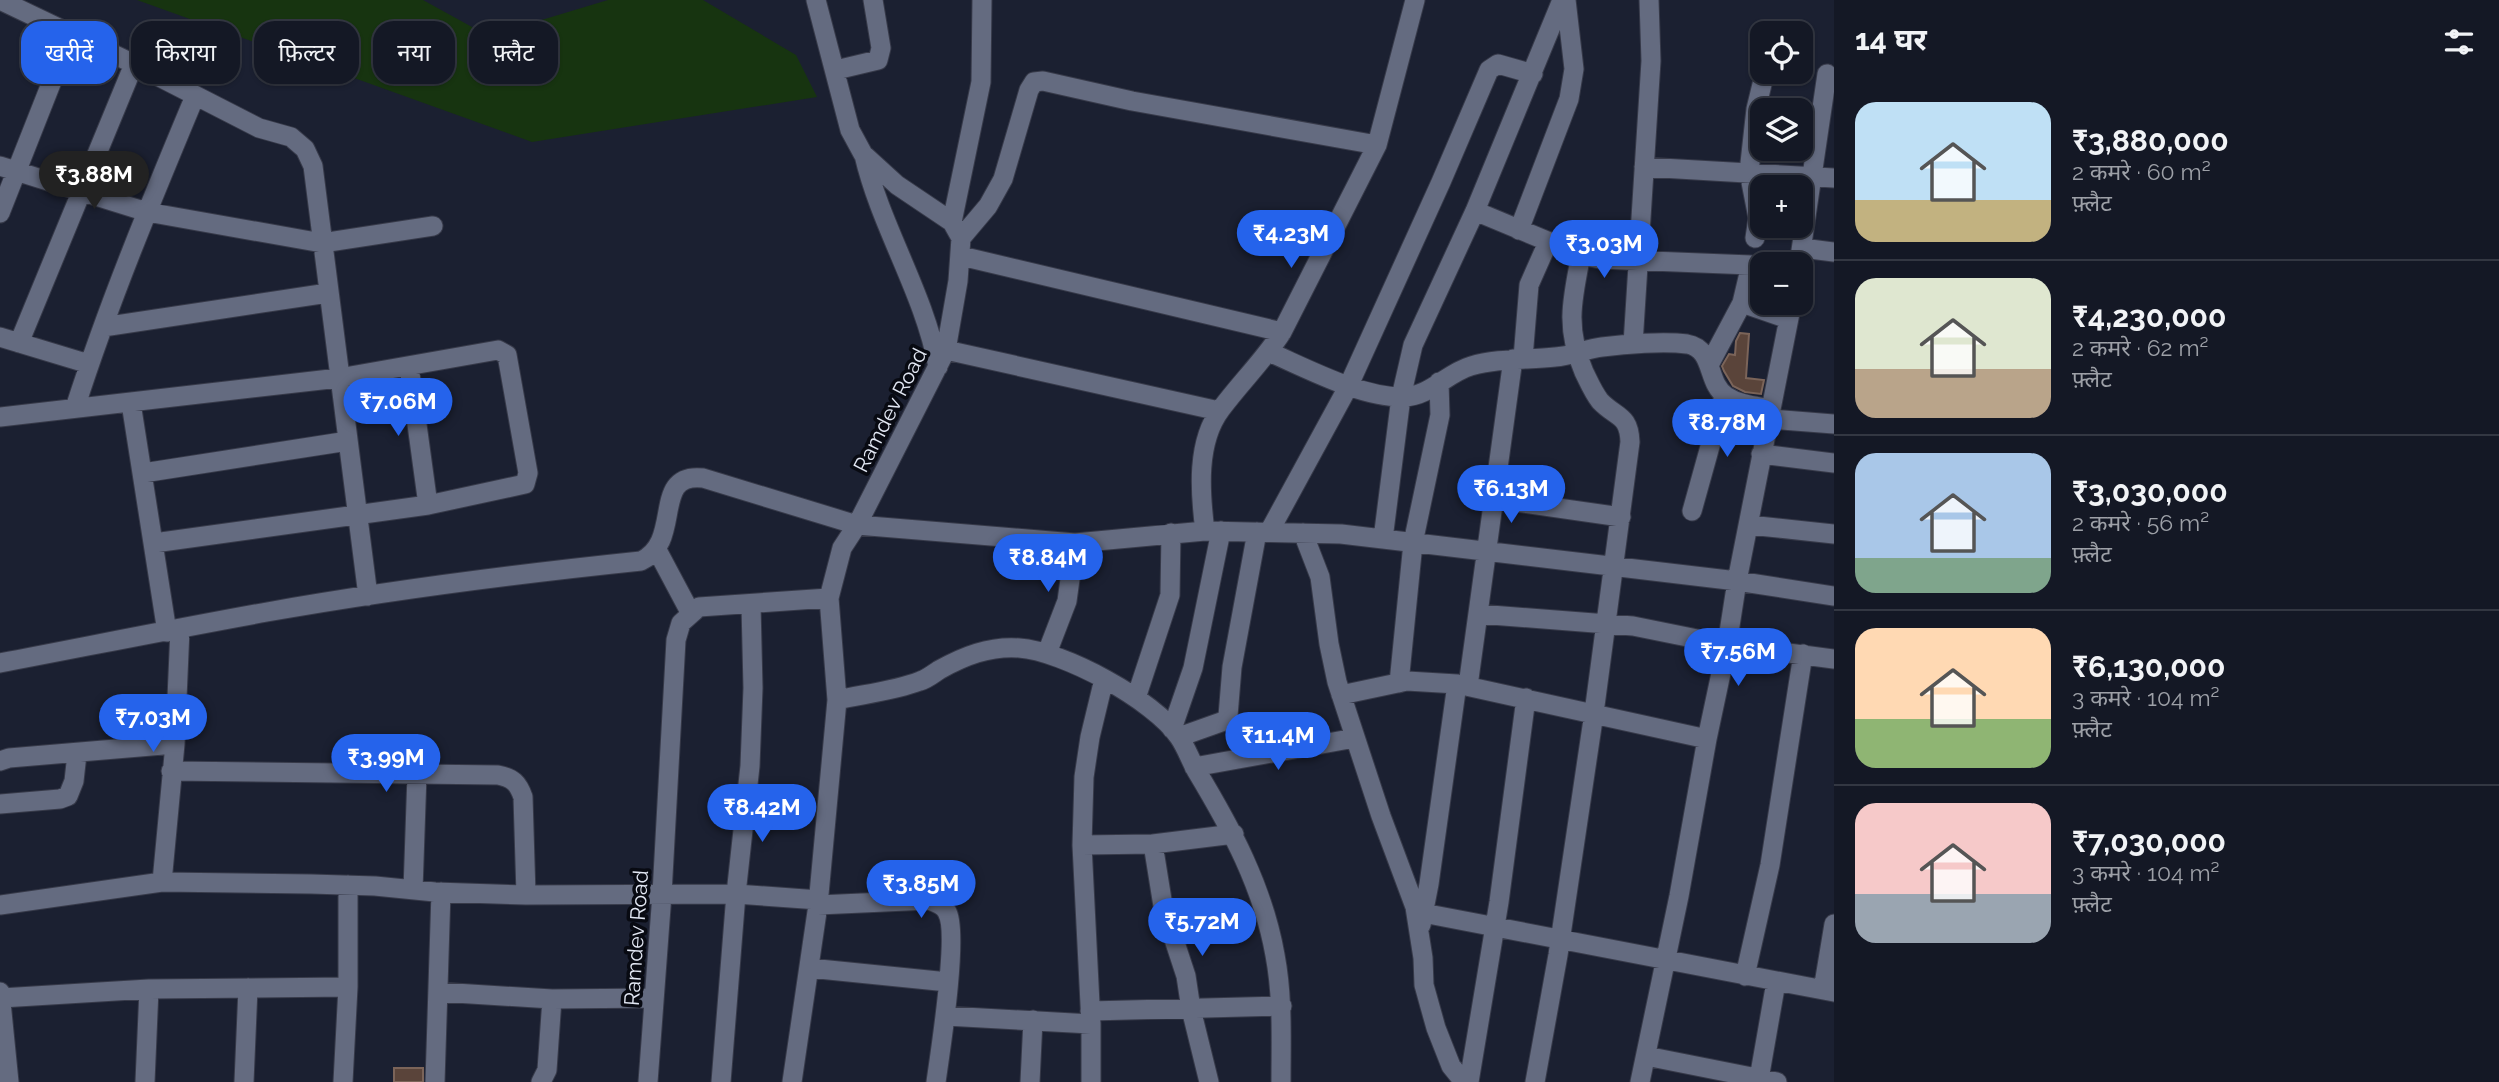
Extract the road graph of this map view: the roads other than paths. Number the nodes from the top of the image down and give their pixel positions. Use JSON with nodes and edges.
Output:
{"nodes":[{"id":1,"x":816,"y":0,"type":"edge"},
{"id":2,"x":873,"y":0,"type":"edge"},
{"id":3,"x":982,"y":0,"type":"edge"},
{"id":4,"x":1415,"y":0,"type":"edge"},
{"id":5,"x":1564,"y":0,"type":"edge"},
{"id":6,"x":1650,"y":0,"type":"edge"},
{"id":7,"x":2,"y":9,"type":"edge"},
{"id":8,"x":36,"y":21,"type":"edge"},
{"id":9,"x":836,"y":70,"type":"junction"},
{"id":10,"x":131,"y":71,"type":"edge"},
{"id":11,"x":1533,"y":74,"type":"junction"},
{"id":12,"x":1827,"y":74,"type":"dead end"},
{"id":13,"x":47,"y":84,"type":"edge"},
{"id":14,"x":172,"y":84,"type":"edge"},
{"id":15,"x":1762,"y":84,"type":"edge"},
{"id":16,"x":195,"y":96,"type":"junction"},
{"id":17,"x":1377,"y":145,"type":"junction"},
{"id":18,"x":863,"y":154,"type":"junction"},
{"id":19,"x":1644,"y":167,"type":"junction"},
{"id":20,"x":8,"y":168,"type":"edge"},
{"id":21,"x":1749,"y":172,"type":"junction"},
{"id":22,"x":1796,"y":175,"type":"edge"},
{"id":23,"x":1812,"y":175,"type":"edge"},
{"id":24,"x":1813,"y":176,"type":"edge"},
{"id":25,"x":1750,"y":177,"type":"edge"},
{"id":26,"x":1834,"y":178,"type":"edge"},
{"id":27,"x":80,"y":191,"type":"junction"},
{"id":28,"x":1475,"y":211,"type":"junction"},
{"id":29,"x":147,"y":212,"type":"junction"},
{"id":30,"x":0,"y":213,"type":"edge"},
{"id":31,"x":433,"y":226,"type":"dead end"},
{"id":32,"x":1519,"y":230,"type":"junction"},
{"id":33,"x":958,"y":239,"type":"junction"},
{"id":34,"x":1548,"y":242,"type":"junction"},
{"id":35,"x":321,"y":243,"type":"junction"},
{"id":36,"x":1834,"y":252,"type":"edge"},
{"id":37,"x":1581,"y":255,"type":"junction"},
{"id":38,"x":1813,"y":255,"type":"edge"},
{"id":39,"x":1638,"y":262,"type":"junction"},
{"id":40,"x":328,"y":293,"type":"junction"},
{"id":41,"x":1742,"y":303,"type":"junction"},
{"id":42,"x":1750,"y":304,"type":"edge"},
{"id":43,"x":1789,"y":315,"type":"edge"},
{"id":44,"x":103,"y":327,"type":"junction"},
{"id":45,"x":1282,"y":332,"type":"junction"},
{"id":46,"x":0,"y":337,"type":"edge"},
{"id":47,"x":19,"y":343,"type":"junction"},
{"id":48,"x":1633,"y":344,"type":"junction"},
{"id":49,"x":1269,"y":352,"type":"junction"},
{"id":50,"x":1576,"y":353,"type":"junction"},
{"id":51,"x":1518,"y":358,"type":"junction"},
{"id":52,"x":942,"y":359,"type":"junction"},
{"id":53,"x":89,"y":364,"type":"junction"},
{"id":54,"x":1709,"y":365,"type":"junction"},
{"id":55,"x":409,"y":366,"type":"junction"},
{"id":56,"x":339,"y":378,"type":"junction"},
{"id":57,"x":1439,"y":382,"type":"junction"},
{"id":58,"x":1348,"y":387,"type":"junction"},
{"id":59,"x":1724,"y":396,"type":"junction"},
{"id":60,"x":1401,"y":397,"type":"junction"},
{"id":61,"x":131,"y":403,"type":"junction"},
{"id":62,"x":75,"y":408,"type":"junction"},
{"id":63,"x":1219,"y":411,"type":"junction"},
{"id":64,"x":1770,"y":414,"type":"junction"},
{"id":65,"x":0,"y":416,"type":"edge"},
{"id":66,"x":1834,"y":424,"type":"edge"},
{"id":67,"x":348,"y":441,"type":"junction"},
{"id":68,"x":1761,"y":454,"type":"junction"},
{"id":69,"x":1834,"y":463,"type":"edge"},
{"id":70,"x":144,"y":473,"type":"junction"},
{"id":71,"x":1495,"y":499,"type":"junction"},
{"id":72,"x":428,"y":505,"type":"junction"},
{"id":73,"x":1692,"y":511,"type":"dead end"},
{"id":74,"x":358,"y":516,"type":"junction"},
{"id":75,"x":1621,"y":517,"type":"junction"},
{"id":76,"x":857,"y":525,"type":"junction"},
{"id":77,"x":1749,"y":525,"type":"junction"},
{"id":78,"x":1213,"y":531,"type":"junction"},
{"id":79,"x":1263,"y":532,"type":"junction"},
{"id":80,"x":1171,"y":533,"type":"junction"},
{"id":81,"x":1303,"y":533,"type":"junction"},
{"id":82,"x":1834,"y":534,"type":"edge"},
{"id":83,"x":1383,"y":539,"type":"junction"},
{"id":84,"x":154,"y":543,"type":"junction"},
{"id":85,"x":1075,"y":543,"type":"junction"},
{"id":86,"x":1413,"y":543,"type":"junction"},
{"id":87,"x":657,"y":550,"type":"junction"},
{"id":88,"x":1487,"y":552,"type":"junction"},
{"id":89,"x":1614,"y":566,"type":"junction"},
{"id":90,"x":1737,"y":581,"type":"junction"},
{"id":91,"x":368,"y":596,"type":"junction"},
{"id":92,"x":1834,"y":596,"type":"edge"},
{"id":93,"x":829,"y":598,"type":"junction"},
{"id":94,"x":751,"y":604,"type":"junction"},
{"id":95,"x":690,"y":612,"type":"junction"},
{"id":96,"x":1478,"y":614,"type":"junction"},
{"id":97,"x":1605,"y":623,"type":"junction"},
{"id":98,"x":174,"y":630,"type":"junction"},
{"id":99,"x":1727,"y":645,"type":"junction"},
{"id":100,"x":1046,"y":653,"type":"junction"},
{"id":101,"x":1803,"y":654,"type":"junction"},
{"id":102,"x":1834,"y":659,"type":"edge"},
{"id":103,"x":0,"y":663,"type":"edge"},
{"id":104,"x":1104,"y":678,"type":"junction"},
{"id":105,"x":1399,"y":683,"type":"junction"},
{"id":106,"x":1462,"y":685,"type":"junction"},
{"id":107,"x":1341,"y":695,"type":"junction"},
{"id":108,"x":1136,"y":698,"type":"junction"},
{"id":109,"x":1526,"y":698,"type":"junction"},
{"id":110,"x":837,"y":700,"type":"junction"},
{"id":111,"x":1594,"y":713,"type":"junction"},
{"id":112,"x":1175,"y":733,"type":"junction"},
{"id":113,"x":1355,"y":738,"type":"junction"},
{"id":114,"x":1707,"y":739,"type":"junction"},
{"id":115,"x":175,"y":744,"type":"junction"},
{"id":116,"x":77,"y":754,"type":"junction"},
{"id":117,"x":0,"y":761,"type":"edge"},
{"id":118,"x":1194,"y":767,"type":"junction"},
{"id":119,"x":171,"y":771,"type":"junction"},
{"id":120,"x":417,"y":774,"type":"junction"},
{"id":121,"x":0,"y":804,"type":"edge"},
{"id":122,"x":1234,"y":834,"type":"junction"},
{"id":123,"x":1153,"y":844,"type":"junction"},
{"id":124,"x":1082,"y":845,"type":"junction"},
{"id":125,"x":162,"y":882,"type":"junction"},
{"id":126,"x":348,"y":885,"type":"junction"},
{"id":127,"x":413,"y":890,"type":"junction"},
{"id":128,"x":441,"y":892,"type":"junction"},
{"id":129,"x":662,"y":894,"type":"junction"},
{"id":130,"x":736,"y":894,"type":"junction"},
{"id":131,"x":526,"y":895,"type":"junction"},
{"id":132,"x":818,"y":903,"type":"junction"},
{"id":133,"x":0,"y":905,"type":"edge"},
{"id":134,"x":1423,"y":913,"type":"junction"},
{"id":135,"x":1834,"y":924,"type":"edge"},
{"id":136,"x":1495,"y":925,"type":"junction"},
{"id":137,"x":1420,"y":933,"type":"junction"},
{"id":138,"x":1560,"y":939,"type":"junction"},
{"id":139,"x":1667,"y":959,"type":"junction"},
{"id":140,"x":809,"y":968,"type":"junction"},
{"id":141,"x":1745,"y":976,"type":"junction"},
{"id":142,"x":948,"y":982,"type":"junction"},
{"id":143,"x":1776,"y":982,"type":"junction"},
{"id":144,"x":348,"y":987,"type":"junction"},
{"id":145,"x":248,"y":988,"type":"junction"},
{"id":146,"x":149,"y":989,"type":"junction"},
{"id":147,"x":1828,"y":991,"type":"edge"},
{"id":148,"x":0,"y":992,"type":"edge"},
{"id":149,"x":439,"y":992,"type":"junction"},
{"id":150,"x":1,"y":998,"type":"edge"},
{"id":151,"x":654,"y":998,"type":"junction"},
{"id":152,"x":552,"y":999,"type":"junction"},
{"id":153,"x":1282,"y":1006,"type":"junction"},
{"id":154,"x":1191,"y":1009,"type":"junction"},
{"id":155,"x":946,"y":1016,"type":"junction"},
{"id":156,"x":1090,"y":1017,"type":"junction"},
{"id":157,"x":1033,"y":1020,"type":"junction"},
{"id":158,"x":1646,"y":1056,"type":"junction"},
{"id":159,"x":1768,"y":1080,"type":"edge"},
{"id":160,"x":9,"y":1082,"type":"edge"},
{"id":161,"x":145,"y":1082,"type":"edge"},
{"id":162,"x":244,"y":1082,"type":"edge"},
{"id":163,"x":344,"y":1082,"type":"edge"},
{"id":164,"x":435,"y":1082,"type":"edge"},
{"id":165,"x":541,"y":1082,"type":"edge"},
{"id":166,"x":648,"y":1082,"type":"edge"},
{"id":167,"x":721,"y":1082,"type":"edge"},
{"id":168,"x":792,"y":1082,"type":"edge"},
{"id":169,"x":936,"y":1082,"type":"edge"},
{"id":170,"x":1030,"y":1082,"type":"edge"},
{"id":171,"x":1091,"y":1082,"type":"edge"},
{"id":172,"x":1209,"y":1082,"type":"edge"},
{"id":173,"x":1281,"y":1082,"type":"edge"},
{"id":174,"x":1466,"y":1082,"type":"edge"},
{"id":175,"x":1535,"y":1082,"type":"edge"},
{"id":176,"x":1640,"y":1082,"type":"edge"}],
"edges":[{"from":1,"to":9,"type":"street"},
{"from":2,"to":9,"type":"street"},
{"from":3,"to":33,"type":"street","name":"Ramdev Road"},
{"from":4,"to":17,"type":"street"},
{"from":5,"to":11,"type":"street"},
{"from":5,"to":32,"type":"street"},
{"from":6,"to":19,"type":"street"},
{"from":7,"to":8,"type":"street"},
{"from":9,"to":18,"type":"street"},
{"from":10,"to":27,"type":"street"},
{"from":11,"to":28,"type":"street"},
{"from":11,"to":58,"type":"street"},
{"from":12,"to":23,"type":"street"},
{"from":13,"to":20,"type":"street"},
{"from":14,"to":16,"type":"street"},
{"from":15,"to":21,"type":"street"},
{"from":16,"to":29,"type":"street"},
{"from":16,"to":35,"type":"street"},
{"from":17,"to":33,"type":"street"},
{"from":17,"to":45,"type":"street"},
{"from":18,"to":33,"type":"street"},
{"from":18,"to":52,"type":"street"},
{"from":19,"to":21,"type":"street"},
{"from":19,"to":39,"type":"street"},
{"from":20,"to":27,"type":"street"},
{"from":20,"to":30,"type":"street"},
{"from":21,"to":22,"type":"street"},
{"from":21,"to":25,"type":"street"},
{"from":24,"to":26,"type":"street"},
{"from":27,"to":29,"type":"street"},
{"from":27,"to":47,"type":"street"},
{"from":28,"to":32,"type":"street"},
{"from":28,"to":60,"type":"street"},
{"from":29,"to":35,"type":"street"},
{"from":29,"to":44,"type":"street"},
{"from":31,"to":35,"type":"street"},
{"from":32,"to":34,"type":"street"},
{"from":33,"to":45,"type":"street"},
{"from":33,"to":52,"type":"street","name":"Ramdev Road"},
{"from":34,"to":37,"type":"street"},
{"from":34,"to":51,"type":"street"},
{"from":35,"to":40,"type":"street"},
{"from":36,"to":38,"type":"street"},
{"from":37,"to":39,"type":"street"},
{"from":37,"to":50,"type":"street"},
{"from":39,"to":41,"type":"street"},
{"from":39,"to":48,"type":"street"},
{"from":40,"to":44,"type":"street"},
{"from":40,"to":56,"type":"street"},
{"from":41,"to":42,"type":"street"},
{"from":41,"to":54,"type":"street"},
{"from":43,"to":64,"type":"street"},
{"from":44,"to":53,"type":"street"},
{"from":45,"to":49,"type":"street"},
{"from":46,"to":47,"type":"street"},
{"from":47,"to":53,"type":"street"},
{"from":48,"to":50,"type":"street"},
{"from":48,"to":54,"type":"street"},
{"from":49,"to":58,"type":"street"},
{"from":49,"to":63,"type":"street"},
{"from":50,"to":51,"type":"street"},
{"from":50,"to":75,"type":"street"},
{"from":51,"to":57,"type":"street"},
{"from":51,"to":71,"type":"street"},
{"from":52,"to":63,"type":"street"},
{"from":52,"to":76,"type":"street","name":"Ramdev Road"},
{"from":53,"to":62,"type":"street"},
{"from":54,"to":59,"type":"street"},
{"from":55,"to":56,"type":"street"},
{"from":55,"to":72,"type":"street"},
{"from":55,"to":72,"type":"street"},
{"from":56,"to":61,"type":"street"},
{"from":56,"to":67,"type":"street"},
{"from":57,"to":60,"type":"street"},
{"from":57,"to":86,"type":"street"},
{"from":58,"to":60,"type":"street"},
{"from":58,"to":79,"type":"street"},
{"from":59,"to":64,"type":"street"},
{"from":59,"to":73,"type":"street"},
{"from":60,"to":83,"type":"street"},
{"from":61,"to":62,"type":"street"},
{"from":61,"to":70,"type":"street"},
{"from":62,"to":65,"type":"street"},
{"from":63,"to":78,"type":"street"},
{"from":64,"to":66,"type":"street"},
{"from":64,"to":68,"type":"street"},
{"from":67,"to":70,"type":"street"},
{"from":67,"to":74,"type":"street"},
{"from":68,"to":69,"type":"street"},
{"from":68,"to":77,"type":"street"},
{"from":70,"to":84,"type":"street"},
{"from":71,"to":75,"type":"street"},
{"from":71,"to":88,"type":"street"},
{"from":72,"to":74,"type":"street"},
{"from":74,"to":84,"type":"street"},
{"from":74,"to":91,"type":"street"},
{"from":75,"to":89,"type":"street"},
{"from":76,"to":85,"type":"street"},
{"from":76,"to":87,"type":"street"},
{"from":76,"to":93,"type":"street","name":"Ramdev Road"},
{"from":77,"to":82,"type":"street"},
{"from":77,"to":90,"type":"street"},
{"from":78,"to":79,"type":"street"},
{"from":78,"to":80,"type":"street"},
{"from":78,"to":112,"type":"street"},
{"from":79,"to":81,"type":"street"},
{"from":79,"to":112,"type":"street"},
{"from":80,"to":85,"type":"street"},
{"from":80,"to":108,"type":"street"},
{"from":81,"to":83,"type":"street"},
{"from":81,"to":107,"type":"street"},
{"from":83,"to":86,"type":"street"},
{"from":84,"to":98,"type":"street"},
{"from":85,"to":100,"type":"street"},
{"from":86,"to":88,"type":"street"},
{"from":86,"to":105,"type":"street"},
{"from":87,"to":91,"type":"street"},
{"from":87,"to":95,"type":"street"},
{"from":88,"to":89,"type":"street"},
{"from":88,"to":96,"type":"street"},
{"from":89,"to":90,"type":"street"},
{"from":89,"to":97,"type":"street"},
{"from":90,"to":92,"type":"street"},
{"from":90,"to":99,"type":"street"},
{"from":91,"to":98,"type":"street"},
{"from":93,"to":94,"type":"street"},
{"from":93,"to":110,"type":"street","name":"Ramdev Road"},
{"from":94,"to":95,"type":"street"},
{"from":94,"to":130,"type":"street"},
{"from":95,"to":129,"type":"street","name":"Ramdev Road"},
{"from":96,"to":97,"type":"street"},
{"from":96,"to":106,"type":"street"},
{"from":97,"to":99,"type":"street"},
{"from":97,"to":111,"type":"street"},
{"from":98,"to":103,"type":"street"},
{"from":98,"to":115,"type":"street"},
{"from":99,"to":101,"type":"street"},
{"from":99,"to":114,"type":"street"},
{"from":100,"to":104,"type":"street"},
{"from":100,"to":110,"type":"street"},
{"from":101,"to":102,"type":"street"},
{"from":101,"to":141,"type":"street"},
{"from":104,"to":108,"type":"street"},
{"from":104,"to":124,"type":"street"},
{"from":105,"to":106,"type":"street"},
{"from":105,"to":107,"type":"street"},
{"from":106,"to":109,"type":"street"},
{"from":106,"to":134,"type":"street"},
{"from":107,"to":113,"type":"street"},
{"from":108,"to":112,"type":"street"},
{"from":109,"to":111,"type":"street"},
{"from":109,"to":136,"type":"street"},
{"from":110,"to":132,"type":"street","name":"Ramdev Road"},
{"from":111,"to":114,"type":"street"},
{"from":111,"to":138,"type":"street"},
{"from":112,"to":118,"type":"street"},
{"from":113,"to":118,"type":"street"},
{"from":113,"to":137,"type":"street"},
{"from":114,"to":139,"type":"street"},
{"from":115,"to":116,"type":"street"},
{"from":115,"to":119,"type":"street"},
{"from":116,"to":117,"type":"street"},
{"from":116,"to":121,"type":"street"},
{"from":118,"to":122,"type":"street"},
{"from":119,"to":120,"type":"street"},
{"from":119,"to":125,"type":"street"},
{"from":120,"to":127,"type":"street"},
{"from":120,"to":131,"type":"street"},
{"from":122,"to":123,"type":"street"},
{"from":122,"to":153,"type":"street"},
{"from":123,"to":124,"type":"street"},
{"from":123,"to":154,"type":"street"},
{"from":124,"to":156,"type":"street"},
{"from":125,"to":126,"type":"street"},
{"from":125,"to":133,"type":"street"},
{"from":126,"to":127,"type":"street"},
{"from":126,"to":144,"type":"street"},
{"from":127,"to":128,"type":"street"},
{"from":128,"to":131,"type":"street"},
{"from":128,"to":149,"type":"street"},
{"from":129,"to":130,"type":"street"},
{"from":129,"to":131,"type":"street"},
{"from":129,"to":151,"type":"street","name":"Ramdev Road"},
{"from":130,"to":132,"type":"street"},
{"from":130,"to":167,"type":"street"},
{"from":132,"to":140,"type":"street","name":"Ramdev Road"},
{"from":132,"to":142,"type":"street"},
{"from":134,"to":136,"type":"street"},
{"from":134,"to":137,"type":"street"},
{"from":135,"to":147,"type":"street"},
{"from":136,"to":138,"type":"street"},
{"from":136,"to":174,"type":"street"},
{"from":137,"to":174,"type":"street"},
{"from":138,"to":139,"type":"street"},
{"from":138,"to":175,"type":"street"},
{"from":139,"to":141,"type":"street"},
{"from":139,"to":158,"type":"street"},
{"from":140,"to":142,"type":"street"},
{"from":140,"to":168,"type":"street","name":"Ramdev Road"},
{"from":141,"to":143,"type":"street"},
{"from":142,"to":155,"type":"street"},
{"from":143,"to":147,"type":"street"},
{"from":143,"to":159,"type":"street"},
{"from":144,"to":145,"type":"street"},
{"from":144,"to":163,"type":"street"},
{"from":145,"to":146,"type":"street"},
{"from":145,"to":162,"type":"street"},
{"from":146,"to":150,"type":"street"},
{"from":146,"to":161,"type":"street"},
{"from":148,"to":150,"type":"street"},
{"from":149,"to":152,"type":"street"},
{"from":149,"to":164,"type":"street"},
{"from":150,"to":160,"type":"street"},
{"from":151,"to":152,"type":"street"},
{"from":151,"to":166,"type":"street","name":"Ramdev Road"},
{"from":152,"to":165,"type":"street"},
{"from":153,"to":154,"type":"street"},
{"from":153,"to":173,"type":"street"},
{"from":154,"to":156,"type":"street"},
{"from":154,"to":172,"type":"street"},
{"from":155,"to":157,"type":"street"},
{"from":155,"to":169,"type":"street"},
{"from":156,"to":157,"type":"street"},
{"from":156,"to":171,"type":"street"},
{"from":157,"to":170,"type":"street"},
{"from":158,"to":159,"type":"street"},
{"from":158,"to":176,"type":"street"}]}
